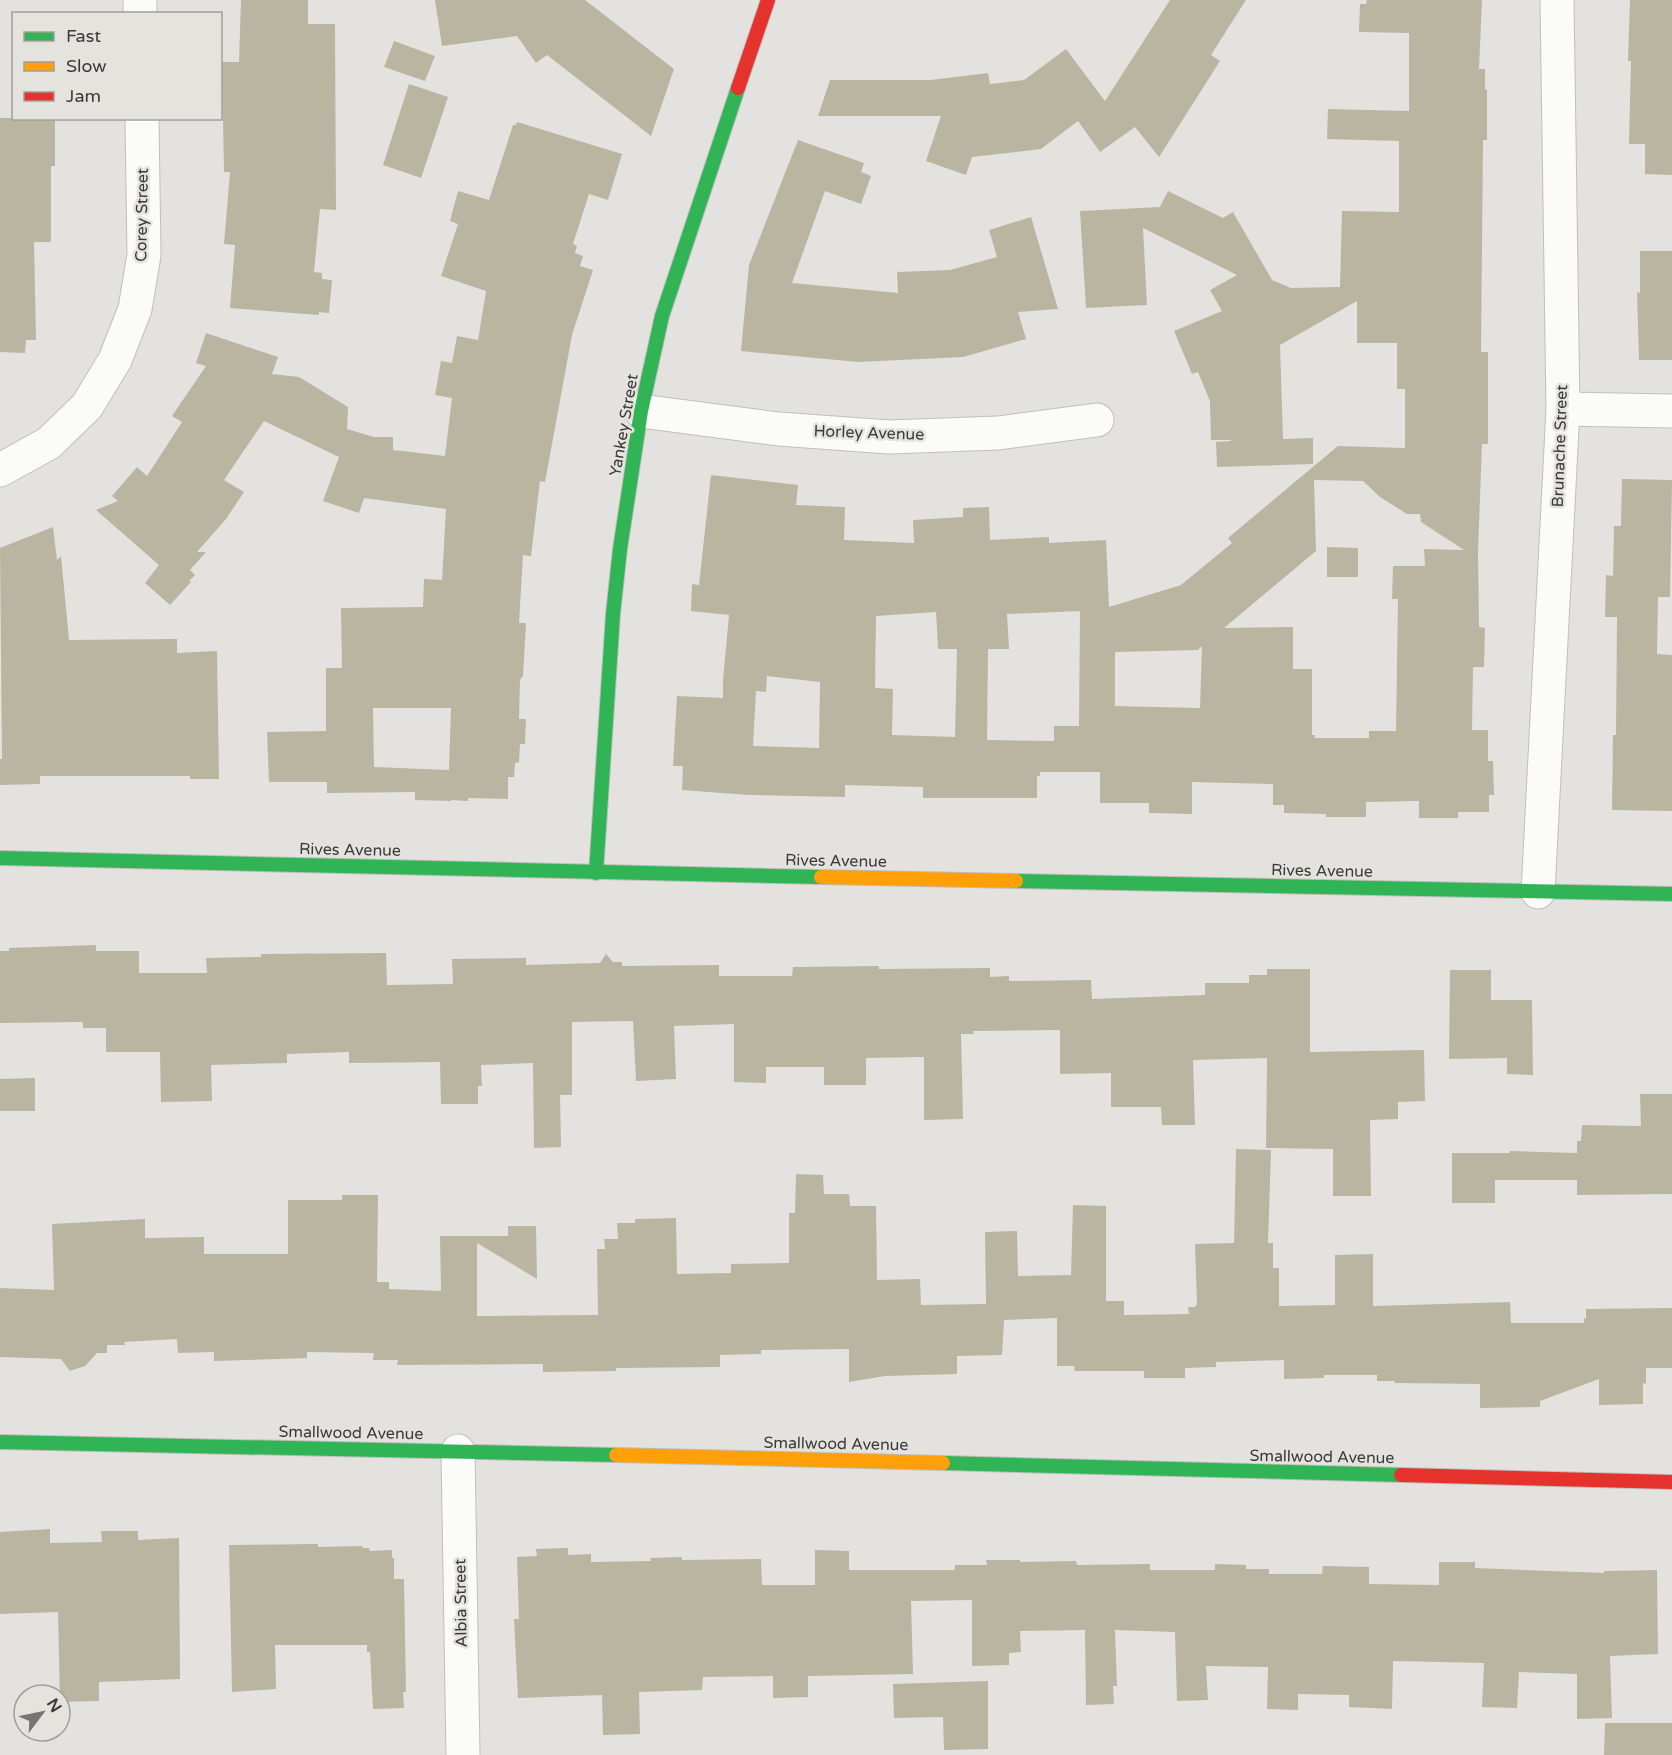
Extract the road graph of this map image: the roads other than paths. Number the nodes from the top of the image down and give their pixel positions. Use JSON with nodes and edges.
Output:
{"nodes":[{"id":1,"x":768,"y":0,"type":"edge"},
{"id":2,"x":1557,"y":0,"type":"edge"},
{"id":3,"x":142,"y":120,"type":"edge"},
{"id":4,"x":1563,"y":409,"type":"junction"},
{"id":5,"x":641,"y":411,"type":"junction"},
{"id":6,"x":1672,"y":411,"type":"edge"},
{"id":7,"x":1097,"y":420,"type":"dead end"},
{"id":8,"x":0,"y":470,"type":"edge"},
{"id":9,"x":0,"y":858,"type":"edge"},
{"id":10,"x":597,"y":873,"type":"junction"},
{"id":11,"x":1538,"y":892,"type":"junction"},
{"id":12,"x":1672,"y":894,"type":"edge"},
{"id":13,"x":0,"y":1442,"type":"edge"},
{"id":14,"x":458,"y":1451,"type":"junction"},
{"id":15,"x":1672,"y":1482,"type":"edge"},
{"id":16,"x":463,"y":1755,"type":"edge"}],
"edges":[{"from":1,"to":5,"type":"street","name":"Yankey Street"},
{"from":2,"to":4,"type":"street","name":"Brunache Street"},
{"from":3,"to":8,"type":"street","name":"Corey Street"},
{"from":4,"to":6,"type":"street"},
{"from":4,"to":11,"type":"street","name":"Brunache Street"},
{"from":5,"to":7,"type":"street","name":"Horley Avenue"},
{"from":5,"to":10,"type":"street","name":"Yankey Street"},
{"from":9,"to":10,"type":"street","name":"Rives Avenue"},
{"from":10,"to":11,"type":"street","name":"Rives Avenue"},
{"from":11,"to":12,"type":"street","name":"Rives Avenue"},
{"from":13,"to":14,"type":"street","name":"Smallwood Avenue"},
{"from":14,"to":15,"type":"street","name":"Smallwood Avenue"},
{"from":14,"to":16,"type":"street","name":"Albia Street"}]}
